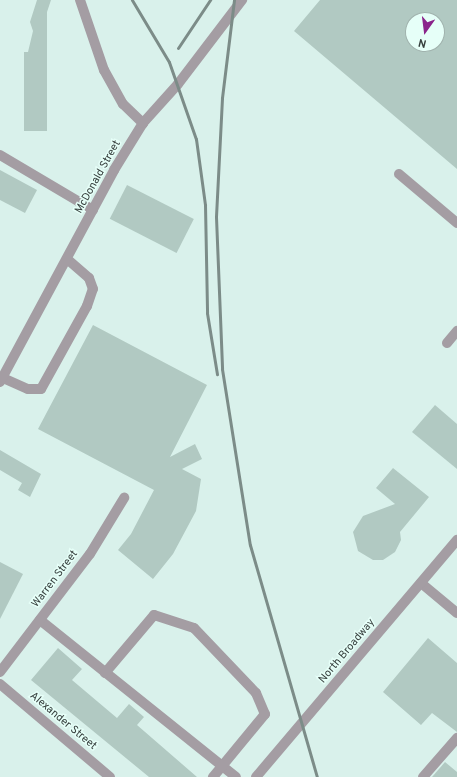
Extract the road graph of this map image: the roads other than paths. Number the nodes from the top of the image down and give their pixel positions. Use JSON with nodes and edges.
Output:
{"nodes":[{"id":1,"x":80,"y":0,"type":"edge"},
{"id":2,"x":242,"y":0,"type":"edge"},
{"id":3,"x":143,"y":123,"type":"junction"},
{"id":4,"x":0,"y":154,"type":"edge"},
{"id":5,"x":399,"y":174,"type":"dead end"},
{"id":6,"x":92,"y":210,"type":"junction"},
{"id":7,"x":457,"y":223,"type":"edge"},
{"id":8,"x":67,"y":259,"type":"junction"},
{"id":9,"x":457,"y":331,"type":"edge"},
{"id":10,"x":447,"y":343,"type":"dead end"},
{"id":11,"x":1,"y":380,"type":"edge"},
{"id":12,"x":124,"y":498,"type":"dead end"},
{"id":13,"x":457,"y":540,"type":"edge"},
{"id":14,"x":421,"y":583,"type":"junction"},
{"id":15,"x":457,"y":613,"type":"edge"},
{"id":16,"x":40,"y":620,"type":"junction"},
{"id":17,"x":0,"y":672,"type":"edge"},
{"id":18,"x":105,"y":673,"type":"junction"},
{"id":19,"x":0,"y":684,"type":"edge"},
{"id":20,"x":457,"y":738,"type":"edge"},
{"id":21,"x":222,"y":766,"type":"junction"},
{"id":22,"x":110,"y":777,"type":"edge"},
{"id":23,"x":213,"y":777,"type":"edge"},
{"id":24,"x":236,"y":777,"type":"edge"},
{"id":25,"x":256,"y":777,"type":"edge"},
{"id":26,"x":423,"y":777,"type":"edge"}],
"edges":[{"from":1,"to":3,"type":"street"},
{"from":2,"to":3,"type":"street","name":"McDonald Street"},
{"from":3,"to":6,"type":"street","name":"McDonald Street"},
{"from":4,"to":6,"type":"street"},
{"from":5,"to":7,"type":"street"},
{"from":6,"to":8,"type":"street","name":"McDonald Street"},
{"from":8,"to":11,"type":"street","name":"McDonald Street"},
{"from":8,"to":11,"type":"street"},
{"from":9,"to":10,"type":"street"},
{"from":12,"to":16,"type":"street","name":"Warren Street"},
{"from":13,"to":14,"type":"street","name":"North Broadway"},
{"from":14,"to":15,"type":"street"},
{"from":14,"to":25,"type":"street","name":"North Broadway"},
{"from":16,"to":17,"type":"street","name":"Warren Street"},
{"from":16,"to":18,"type":"street"},
{"from":18,"to":21,"type":"street"},
{"from":18,"to":21,"type":"street"},
{"from":19,"to":22,"type":"street","name":"Alexander Street"},
{"from":20,"to":26,"type":"street"},
{"from":21,"to":23,"type":"street"},
{"from":21,"to":24,"type":"street"}]}
